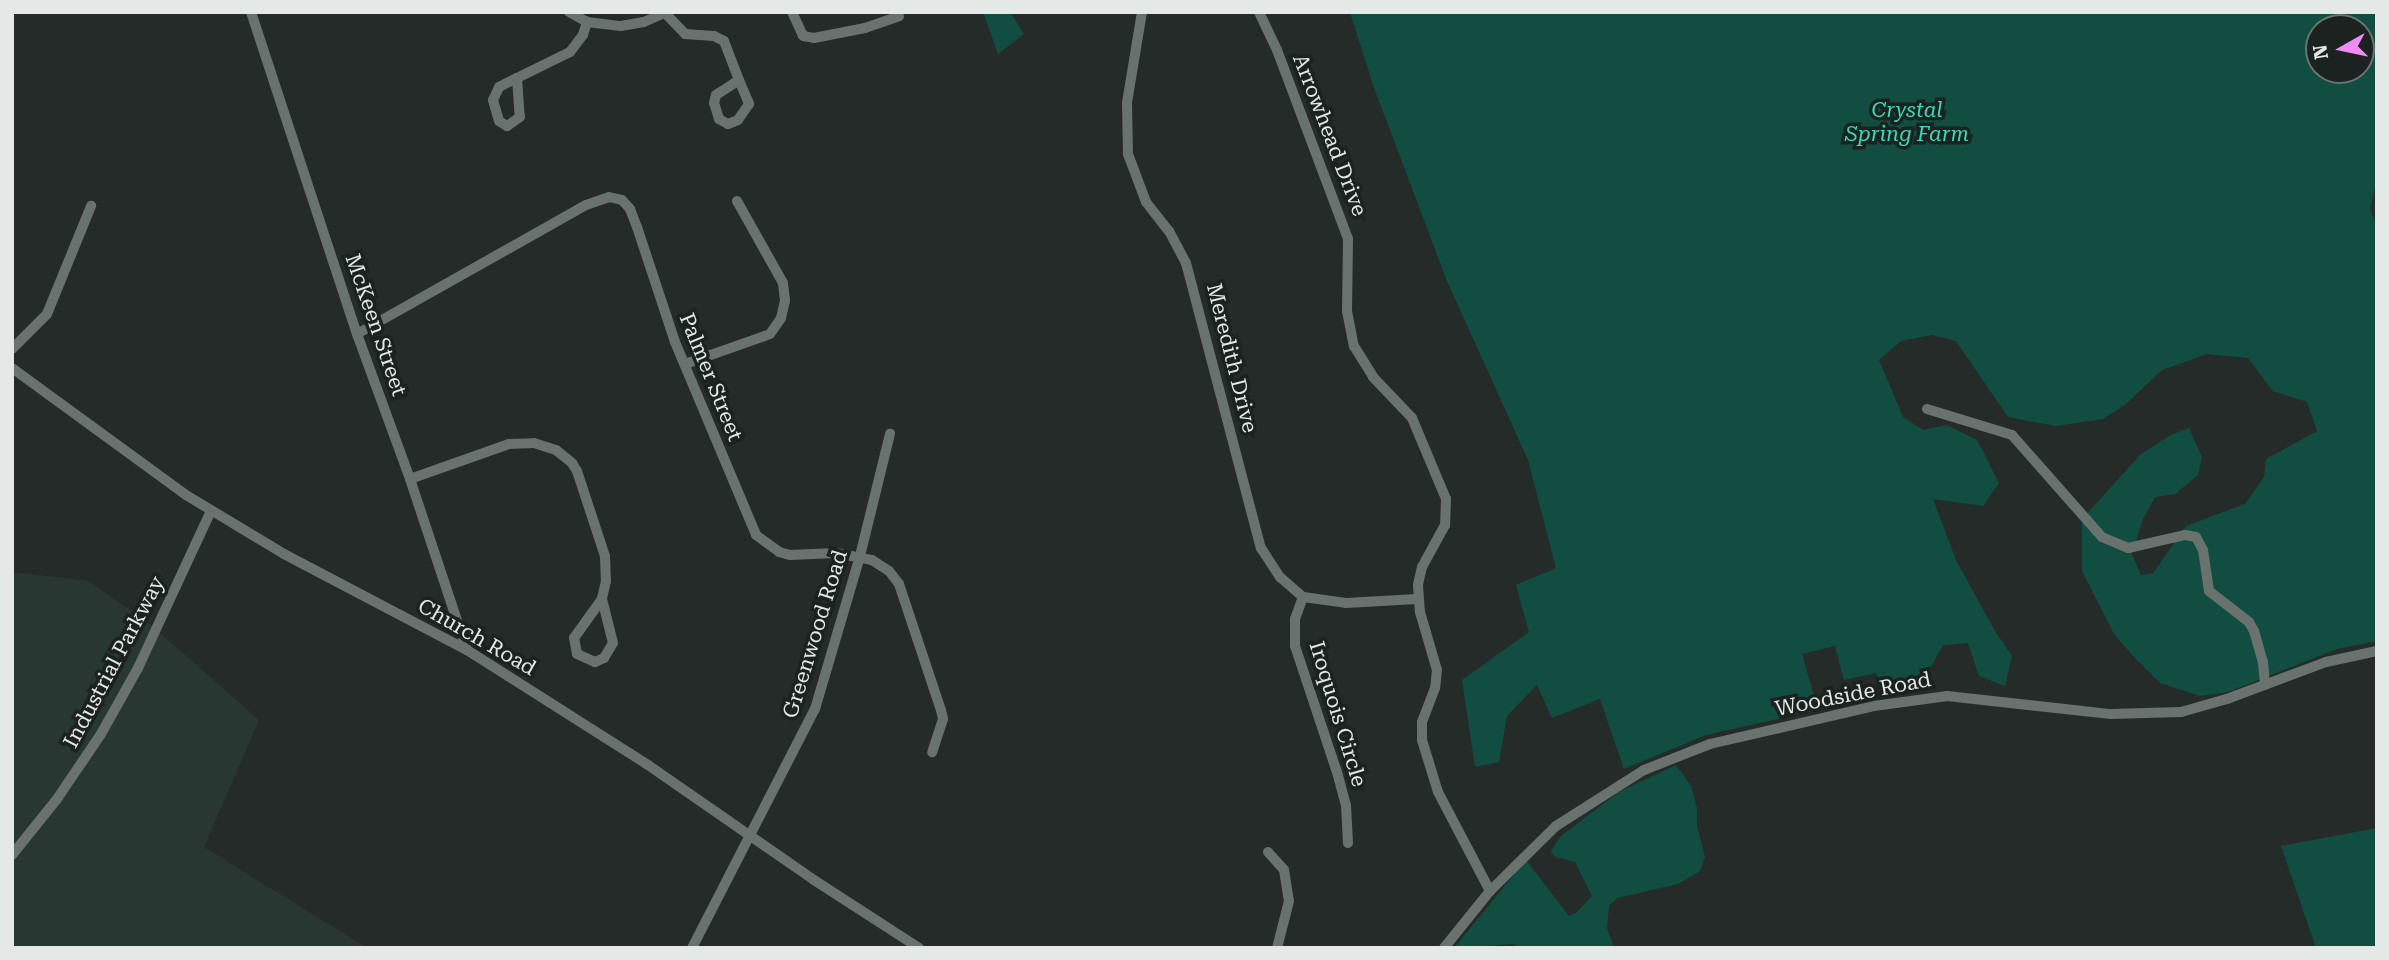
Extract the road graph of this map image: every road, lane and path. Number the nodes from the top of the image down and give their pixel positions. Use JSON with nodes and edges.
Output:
{"nodes":[{"id":1,"x":251,"y":12,"type":"edge"},
{"id":2,"x":569,"y":12,"type":"edge"},
{"id":3,"x":792,"y":12,"type":"edge"},
{"id":4,"x":1142,"y":12,"type":"edge"},
{"id":5,"x":1259,"y":12,"type":"edge"},
{"id":6,"x":665,"y":13,"type":"edge"},
{"id":7,"x":899,"y":16,"type":"dead end"},
{"id":8,"x":587,"y":22,"type":"junction"},
{"id":9,"x":517,"y":78,"type":"dead end"},
{"id":10,"x":739,"y":80,"type":"dead end"},
{"id":11,"x":737,"y":201,"type":"dead end"},
{"id":12,"x":91,"y":206,"type":"dead end"},
{"id":13,"x":357,"y":334,"type":"junction"},
{"id":14,"x":12,"y":349,"type":"edge"},
{"id":15,"x":685,"y":364,"type":"junction"},
{"id":16,"x":12,"y":368,"type":"edge"},
{"id":17,"x":1927,"y":409,"type":"dead end"},
{"id":18,"x":890,"y":434,"type":"dead end"},
{"id":19,"x":410,"y":479,"type":"junction"},
{"id":20,"x":211,"y":511,"type":"junction"},
{"id":21,"x":860,"y":556,"type":"junction"},
{"id":22,"x":1303,"y":597,"type":"junction"},
{"id":23,"x":602,"y":599,"type":"junction"},
{"id":24,"x":1417,"y":599,"type":"junction"},
{"id":25,"x":467,"y":650,"type":"junction"},
{"id":26,"x":2377,"y":651,"type":"edge"},
{"id":27,"x":2265,"y":685,"type":"junction"},
{"id":28,"x":932,"y":752,"type":"dead end"},
{"id":29,"x":748,"y":834,"type":"junction"},
{"id":30,"x":1348,"y":843,"type":"dead end"},
{"id":31,"x":1268,"y":852,"type":"dead end"},
{"id":32,"x":12,"y":855,"type":"edge"},
{"id":33,"x":1490,"y":891,"type":"junction"},
{"id":34,"x":917,"y":947,"type":"edge"},
{"id":35,"x":692,"y":948,"type":"edge"},
{"id":36,"x":1276,"y":948,"type":"edge"},
{"id":37,"x":1444,"y":948,"type":"edge"}],
"edges":[{"from":1,"to":13,"type":"street","name":"McKeen Street"},
{"from":2,"to":8,"type":"street"},
{"from":3,"to":7,"type":"street"},
{"from":4,"to":22,"type":"street","name":"Meredith Drive"},
{"from":5,"to":24,"type":"street","name":"Arrowhead Drive"},
{"from":6,"to":8,"type":"street"},
{"from":6,"to":10,"type":"street"},
{"from":8,"to":9,"type":"street"},
{"from":11,"to":15,"type":"street"},
{"from":12,"to":14,"type":"street"},
{"from":13,"to":15,"type":"street","name":"Palmer Street"},
{"from":13,"to":19,"type":"street","name":"McKeen Street"},
{"from":15,"to":21,"type":"street","name":"Palmer Street"},
{"from":16,"to":20,"type":"street","name":"Church Road"},
{"from":17,"to":27,"type":"street"},
{"from":18,"to":21,"type":"street","name":"Greenwood Road"},
{"from":19,"to":23,"type":"street"},
{"from":19,"to":25,"type":"street","name":"McKeen Street"},
{"from":20,"to":25,"type":"street","name":"Church Road"},
{"from":20,"to":32,"type":"street","name":"Industrial Parkway"},
{"from":21,"to":28,"type":"street","name":"Palmer Street"},
{"from":21,"to":29,"type":"street","name":"Greenwood Road"},
{"from":22,"to":24,"type":"street"},
{"from":22,"to":30,"type":"street","name":"Iroquois Circle"},
{"from":23,"to":23,"type":"street"},
{"from":24,"to":33,"type":"street","name":"Arrowhead Drive"},
{"from":25,"to":29,"type":"street","name":"Church Road"},
{"from":26,"to":27,"type":"street","name":"Woodside Road"},
{"from":27,"to":33,"type":"street","name":"Woodside Road"},
{"from":29,"to":34,"type":"street","name":"Church Road"},
{"from":29,"to":35,"type":"street","name":"Greenwood Road"},
{"from":31,"to":36,"type":"street"},
{"from":33,"to":37,"type":"street","name":"Woodside Road"}]}
